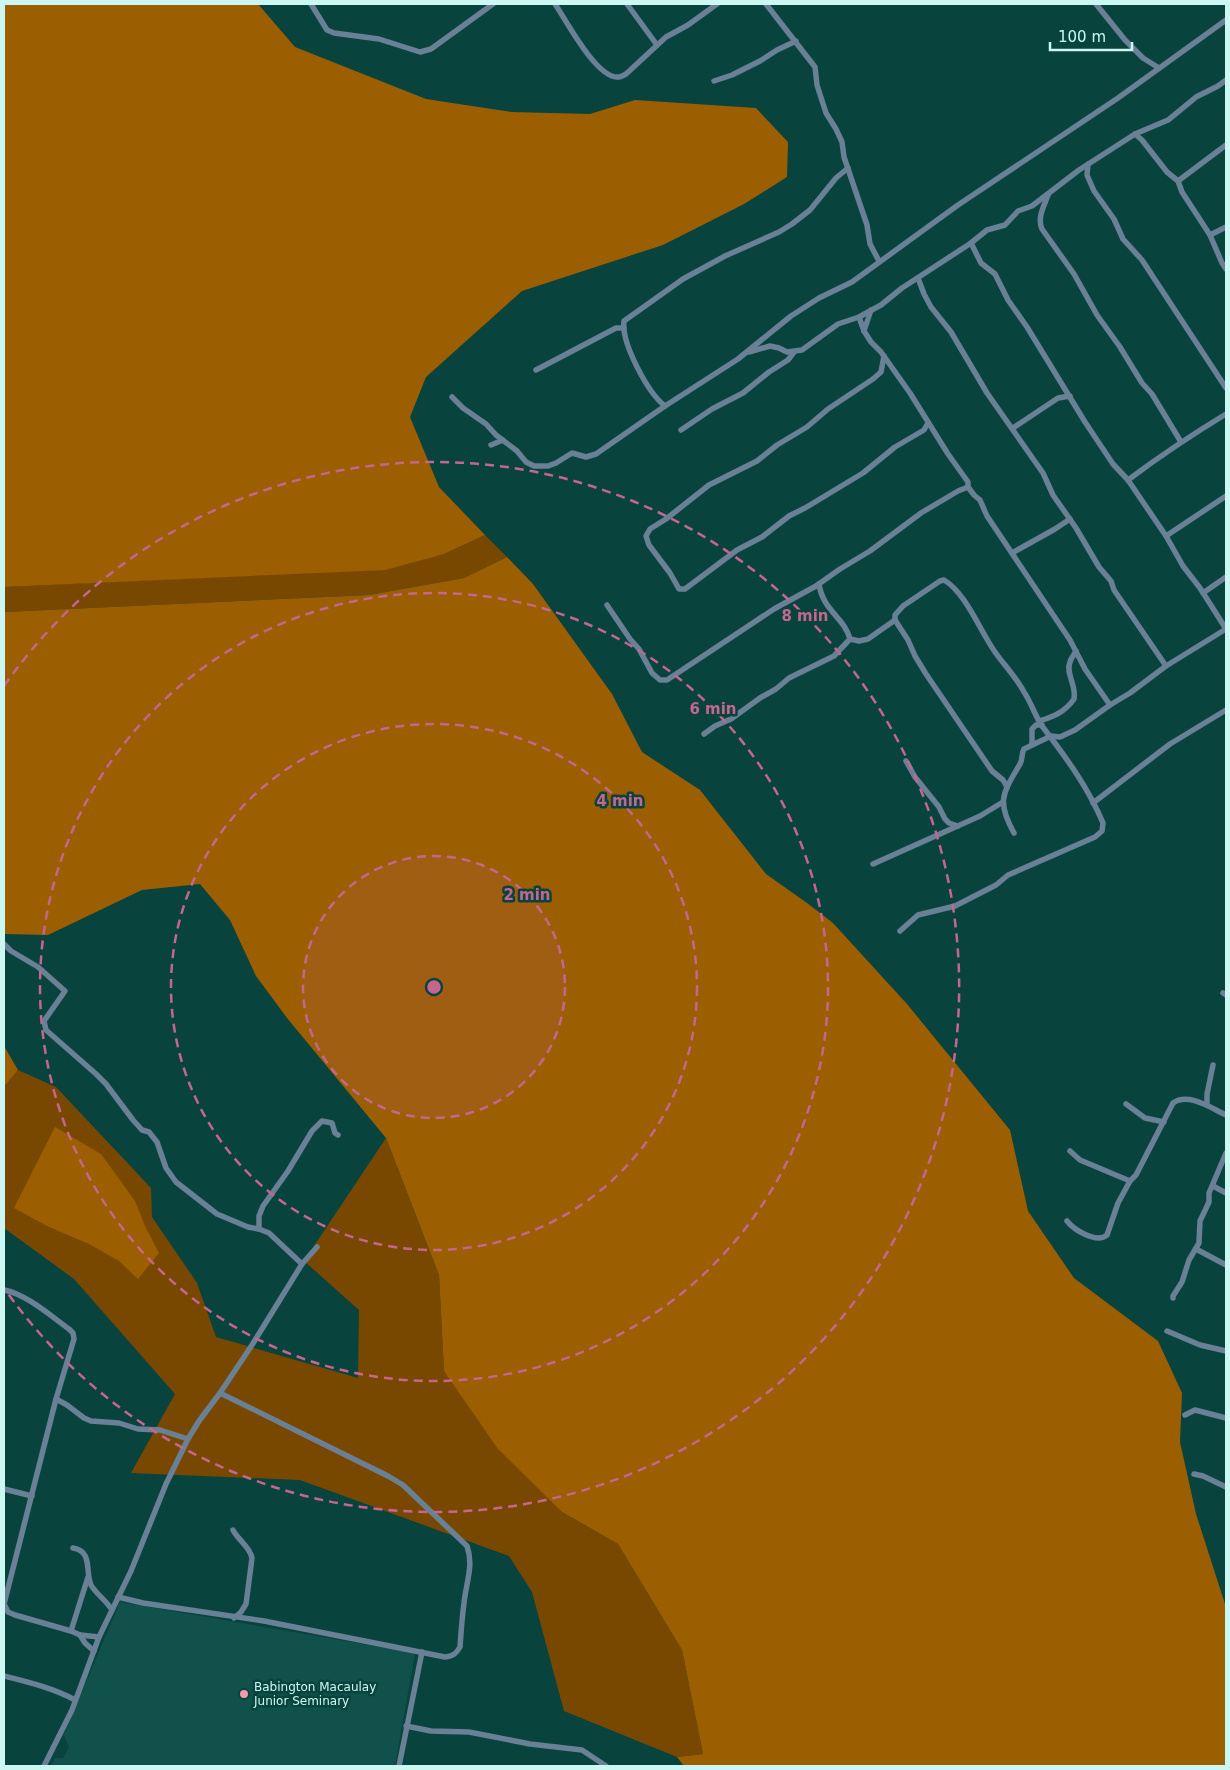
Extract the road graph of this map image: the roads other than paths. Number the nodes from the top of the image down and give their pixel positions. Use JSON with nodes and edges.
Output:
{"nodes":[{"id":1,"x":311,"y":4,"type":"edge"},
{"id":2,"x":493,"y":4,"type":"edge"},
{"id":3,"x":555,"y":4,"type":"edge"},
{"id":4,"x":627,"y":4,"type":"edge"},
{"id":5,"x":717,"y":4,"type":"edge"},
{"id":6,"x":766,"y":4,"type":"edge"},
{"id":7,"x":1096,"y":4,"type":"edge"},
{"id":8,"x":709,"y":6,"type":"edge"},
{"id":9,"x":1226,"y":20,"type":"edge"},
{"id":10,"x":1223,"y":25,"type":"edge"},
{"id":11,"x":796,"y":41,"type":"junction"},
{"id":12,"x":657,"y":45,"type":"junction"},
{"id":13,"x":1159,"y":68,"type":"junction"},
{"id":14,"x":1226,"y":80,"type":"edge"},
{"id":15,"x":714,"y":81,"type":"dead end"},
{"id":16,"x":1142,"y":130,"type":"junction"},
{"id":17,"x":1135,"y":134,"type":"junction"},
{"id":18,"x":1142,"y":140,"type":"junction"},
{"id":19,"x":1226,"y":145,"type":"edge"},
{"id":20,"x":1088,"y":164,"type":"junction"},
{"id":21,"x":848,"y":168,"type":"junction"},
{"id":22,"x":1079,"y":170,"type":"junction"},
{"id":23,"x":1087,"y":175,"type":"junction"},
{"id":24,"x":1178,"y":181,"type":"junction"},
{"id":25,"x":1048,"y":194,"type":"junction"},
{"id":26,"x":1226,"y":227,"type":"edge"},
{"id":27,"x":1210,"y":235,"type":"junction"},
{"id":28,"x":970,"y":243,"type":"junction"},
{"id":29,"x":879,"y":261,"type":"junction"},
{"id":30,"x":1226,"y":269,"type":"edge"},
{"id":31,"x":918,"y":278,"type":"junction"},
{"id":32,"x":870,"y":310,"type":"junction"},
{"id":33,"x":859,"y":317,"type":"junction"},
{"id":34,"x":624,"y":328,"type":"junction"},
{"id":35,"x":864,"y":331,"type":"junction"},
{"id":36,"x":758,"y":342,"type":"junction"},
{"id":37,"x":760,"y":349,"type":"junction"},
{"id":38,"x":747,"y":352,"type":"junction"},
{"id":39,"x":794,"y":352,"type":"junction"},
{"id":40,"x":884,"y":356,"type":"junction"},
{"id":41,"x":536,"y":370,"type":"dead end"},
{"id":42,"x":881,"y":372,"type":"junction"},
{"id":43,"x":897,"y":376,"type":"junction"},
{"id":44,"x":1226,"y":388,"type":"edge"},
{"id":45,"x":1070,"y":396,"type":"junction"},
{"id":46,"x":452,"y":397,"type":"dead end"},
{"id":47,"x":665,"y":406,"type":"junction"},
{"id":48,"x":1226,"y":414,"type":"edge"},
{"id":49,"x":928,"y":423,"type":"junction"},
{"id":50,"x":1012,"y":428,"type":"junction"},
{"id":51,"x":681,"y":430,"type":"dead end"},
{"id":52,"x":924,"y":430,"type":"junction"},
{"id":53,"x":933,"y":432,"type":"junction"},
{"id":54,"x":503,"y":440,"type":"junction"},
{"id":55,"x":1181,"y":442,"type":"junction"},
{"id":56,"x":491,"y":445,"type":"dead end"},
{"id":57,"x":1128,"y":480,"type":"junction"},
{"id":58,"x":968,"y":486,"type":"junction"},
{"id":59,"x":1226,"y":496,"type":"edge"},
{"id":60,"x":1070,"y":519,"type":"junction"},
{"id":61,"x":1166,"y":536,"type":"junction"},
{"id":62,"x":1012,"y":553,"type":"junction"},
{"id":63,"x":1226,"y":577,"type":"edge"},
{"id":64,"x":819,"y":584,"type":"junction"},
{"id":65,"x":1203,"y":593,"type":"junction"},
{"id":66,"x":607,"y":605,"type":"dead end"},
{"id":67,"x":895,"y":620,"type":"junction"},
{"id":68,"x":1226,"y":629,"type":"edge"},
{"id":69,"x":850,"y":639,"type":"junction"},
{"id":70,"x":1076,"y":651,"type":"junction"},
{"id":71,"x":1166,"y":666,"type":"junction"},
{"id":72,"x":1110,"y":705,"type":"junction"},
{"id":73,"x":1226,"y":710,"type":"edge"},
{"id":74,"x":1040,"y":723,"type":"junction"},
{"id":75,"x":704,"y":734,"type":"dead end"},
{"id":76,"x":1051,"y":736,"type":"junction"},
{"id":77,"x":1032,"y":745,"type":"junction"},
{"id":78,"x":906,"y":761,"type":"dead end"},
{"id":79,"x":1007,"y":780,"type":"junction"},
{"id":80,"x":1003,"y":802,"type":"junction"},
{"id":81,"x":1093,"y":803,"type":"junction"},
{"id":82,"x":958,"y":826,"type":"junction"},
{"id":83,"x":1014,"y":833,"type":"dead end"},
{"id":84,"x":873,"y":864,"type":"dead end"},
{"id":85,"x":900,"y":931,"type":"dead end"},
{"id":86,"x":4,"y":944,"type":"edge"},
{"id":87,"x":1214,"y":1065,"type":"dead end"},
{"id":88,"x":1126,"y":1104,"type":"dead end"},
{"id":89,"x":1207,"y":1105,"type":"junction"},
{"id":90,"x":1226,"y":1115,"type":"edge"},
{"id":91,"x":1164,"y":1122,"type":"junction"},
{"id":92,"x":338,"y":1135,"type":"dead end"},
{"id":93,"x":1070,"y":1151,"type":"dead end"},
{"id":94,"x":1226,"y":1153,"type":"edge"},
{"id":95,"x":1130,"y":1181,"type":"junction"},
{"id":96,"x":1213,"y":1186,"type":"junction"},
{"id":97,"x":1226,"y":1193,"type":"edge"},
{"id":98,"x":1068,"y":1221,"type":"dead end"},
{"id":99,"x":259,"y":1229,"type":"junction"},
{"id":100,"x":317,"y":1247,"type":"dead end"},
{"id":101,"x":1196,"y":1249,"type":"junction"},
{"id":102,"x":302,"y":1264,"type":"junction"},
{"id":103,"x":1226,"y":1265,"type":"edge"},
{"id":104,"x":4,"y":1290,"type":"edge"},
{"id":105,"x":1173,"y":1298,"type":"dead end"},
{"id":106,"x":1167,"y":1331,"type":"dead end"},
{"id":107,"x":1226,"y":1351,"type":"edge"},
{"id":108,"x":220,"y":1393,"type":"junction"},
{"id":109,"x":56,"y":1399,"type":"junction"},
{"id":110,"x":1185,"y":1415,"type":"dead end"},
{"id":111,"x":1226,"y":1418,"type":"edge"},
{"id":112,"x":188,"y":1439,"type":"junction"},
{"id":113,"x":1194,"y":1474,"type":"dead end"},
{"id":114,"x":1226,"y":1487,"type":"edge"},
{"id":115,"x":4,"y":1490,"type":"edge"},
{"id":116,"x":32,"y":1496,"type":"junction"},
{"id":117,"x":233,"y":1530,"type":"dead end"},
{"id":118,"x":73,"y":1548,"type":"dead end"},
{"id":119,"x":89,"y":1575,"type":"junction"},
{"id":120,"x":7,"y":1581,"type":"edge"},
{"id":121,"x":118,"y":1597,"type":"junction"},
{"id":122,"x":112,"y":1610,"type":"junction"},
{"id":123,"x":234,"y":1618,"type":"junction"},
{"id":124,"x":71,"y":1630,"type":"junction"},
{"id":125,"x":80,"y":1635,"type":"junction"},
{"id":126,"x":99,"y":1637,"type":"junction"},
{"id":127,"x":94,"y":1651,"type":"junction"},
{"id":128,"x":422,"y":1652,"type":"junction"},
{"id":129,"x":4,"y":1676,"type":"edge"},
{"id":130,"x":75,"y":1700,"type":"junction"},
{"id":131,"x":406,"y":1726,"type":"junction"},
{"id":132,"x":44,"y":1766,"type":"edge"},
{"id":133,"x":399,"y":1766,"type":"edge"},
{"id":134,"x":606,"y":1766,"type":"edge"}],
"edges":[{"from":1,"to":2,"type":"street"},
{"from":3,"to":12,"type":"street"},
{"from":4,"to":12,"type":"street"},
{"from":5,"to":8,"type":"street"},
{"from":6,"to":11,"type":"street"},
{"from":7,"to":13,"type":"street"},
{"from":8,"to":12,"type":"street"},
{"from":9,"to":10,"type":"street"},
{"from":10,"to":13,"type":"street"},
{"from":11,"to":15,"type":"street"},
{"from":11,"to":21,"type":"street"},
{"from":13,"to":29,"type":"street"},
{"from":14,"to":16,"type":"street"},
{"from":16,"to":17,"type":"street"},
{"from":16,"to":18,"type":"street"},
{"from":17,"to":18,"type":"street"},
{"from":17,"to":20,"type":"street"},
{"from":18,"to":24,"type":"street"},
{"from":19,"to":24,"type":"street"},
{"from":20,"to":22,"type":"street"},
{"from":20,"to":23,"type":"street"},
{"from":21,"to":29,"type":"street"},
{"from":21,"to":34,"type":"street"},
{"from":22,"to":23,"type":"street"},
{"from":22,"to":25,"type":"street"},
{"from":23,"to":44,"type":"street"},
{"from":24,"to":27,"type":"street"},
{"from":25,"to":28,"type":"street"},
{"from":25,"to":55,"type":"street"},
{"from":26,"to":27,"type":"street"},
{"from":27,"to":30,"type":"street"},
{"from":28,"to":31,"type":"street"},
{"from":28,"to":45,"type":"street"},
{"from":29,"to":36,"type":"street"},
{"from":31,"to":32,"type":"street"},
{"from":31,"to":50,"type":"street"},
{"from":32,"to":33,"type":"street"},
{"from":32,"to":35,"type":"street"},
{"from":33,"to":35,"type":"street"},
{"from":33,"to":39,"type":"street"},
{"from":34,"to":41,"type":"street"},
{"from":34,"to":47,"type":"street"},
{"from":35,"to":40,"type":"street"},
{"from":36,"to":37,"type":"street"},
{"from":36,"to":38,"type":"street"},
{"from":37,"to":38,"type":"street"},
{"from":37,"to":39,"type":"street"},
{"from":38,"to":47,"type":"street"},
{"from":39,"to":51,"type":"street"},
{"from":40,"to":42,"type":"street"},
{"from":40,"to":43,"type":"street"},
{"from":42,"to":43,"type":"street"},
{"from":42,"to":52,"type":"street"},
{"from":43,"to":49,"type":"street"},
{"from":45,"to":50,"type":"street"},
{"from":45,"to":57,"type":"street"},
{"from":46,"to":54,"type":"street"},
{"from":47,"to":54,"type":"street"},
{"from":48,"to":55,"type":"street"},
{"from":49,"to":52,"type":"street"},
{"from":49,"to":53,"type":"street"},
{"from":50,"to":60,"type":"street"},
{"from":52,"to":53,"type":"street"},
{"from":53,"to":58,"type":"street"},
{"from":54,"to":56,"type":"street"},
{"from":55,"to":57,"type":"street"},
{"from":57,"to":61,"type":"street"},
{"from":58,"to":62,"type":"street"},
{"from":58,"to":64,"type":"street"},
{"from":59,"to":61,"type":"street"},
{"from":60,"to":62,"type":"street"},
{"from":60,"to":71,"type":"street"},
{"from":61,"to":65,"type":"street"},
{"from":62,"to":70,"type":"street"},
{"from":63,"to":65,"type":"street"},
{"from":64,"to":66,"type":"street"},
{"from":64,"to":69,"type":"street"},
{"from":65,"to":68,"type":"street"},
{"from":67,"to":69,"type":"street"},
{"from":67,"to":74,"type":"street"},
{"from":67,"to":79,"type":"street"},
{"from":68,"to":71,"type":"street"},
{"from":69,"to":75,"type":"street"},
{"from":70,"to":72,"type":"street"},
{"from":70,"to":74,"type":"street"},
{"from":71,"to":72,"type":"street"},
{"from":72,"to":76,"type":"street"},
{"from":73,"to":81,"type":"street"},
{"from":74,"to":76,"type":"street"},
{"from":74,"to":77,"type":"street"},
{"from":76,"to":77,"type":"street"},
{"from":76,"to":81,"type":"street"},
{"from":77,"to":79,"type":"street"},
{"from":78,"to":82,"type":"street"},
{"from":79,"to":80,"type":"street"},
{"from":80,"to":82,"type":"street"},
{"from":80,"to":83,"type":"street"},
{"from":81,"to":85,"type":"street"},
{"from":82,"to":84,"type":"street"},
{"from":86,"to":99,"type":"street"},
{"from":87,"to":89,"type":"street"},
{"from":88,"to":91,"type":"street"},
{"from":89,"to":90,"type":"street"},
{"from":89,"to":91,"type":"street"},
{"from":91,"to":95,"type":"street"},
{"from":92,"to":99,"type":"street"},
{"from":93,"to":95,"type":"street"},
{"from":94,"to":96,"type":"street"},
{"from":95,"to":98,"type":"street"},
{"from":96,"to":97,"type":"street"},
{"from":96,"to":101,"type":"street"},
{"from":99,"to":102,"type":"street"},
{"from":100,"to":102,"type":"street"},
{"from":101,"to":103,"type":"street"},
{"from":101,"to":105,"type":"street"},
{"from":102,"to":108,"type":"street"},
{"from":104,"to":109,"type":"street"},
{"from":106,"to":107,"type":"street"},
{"from":108,"to":112,"type":"street"},
{"from":108,"to":128,"type":"street"},
{"from":109,"to":112,"type":"street"},
{"from":109,"to":116,"type":"street"},
{"from":110,"to":111,"type":"street"},
{"from":112,"to":121,"type":"street"},
{"from":113,"to":114,"type":"street"},
{"from":115,"to":116,"type":"street"},
{"from":116,"to":120,"type":"street"},
{"from":117,"to":123,"type":"street"},
{"from":118,"to":119,"type":"street"},
{"from":119,"to":122,"type":"street"},
{"from":119,"to":124,"type":"street"},
{"from":120,"to":124,"type":"street"},
{"from":121,"to":122,"type":"street"},
{"from":121,"to":123,"type":"street"},
{"from":122,"to":126,"type":"street"},
{"from":123,"to":128,"type":"street"},
{"from":124,"to":125,"type":"street"},
{"from":125,"to":126,"type":"street"},
{"from":125,"to":127,"type":"street"},
{"from":126,"to":127,"type":"street"},
{"from":127,"to":130,"type":"street"},
{"from":128,"to":131,"type":"street"},
{"from":129,"to":130,"type":"street"},
{"from":130,"to":132,"type":"street"},
{"from":131,"to":133,"type":"street"},
{"from":131,"to":134,"type":"street"}]}
